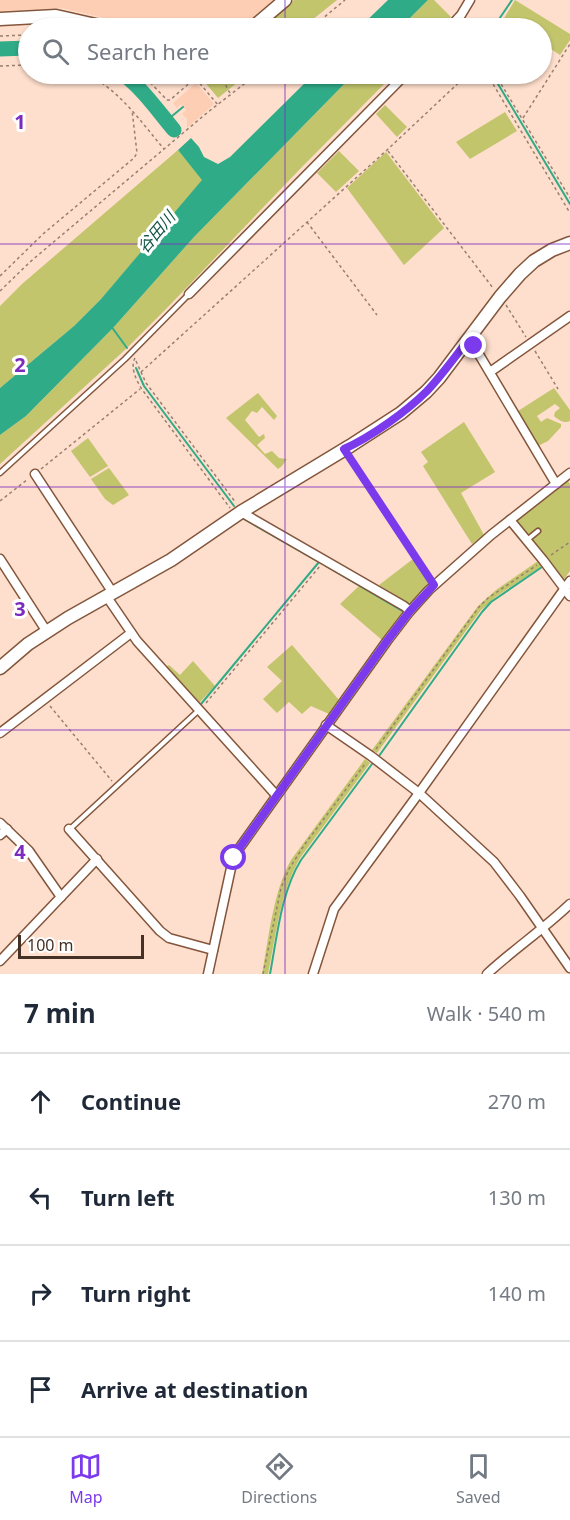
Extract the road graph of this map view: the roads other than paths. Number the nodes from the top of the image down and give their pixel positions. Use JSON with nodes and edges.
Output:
{"nodes":[{"id":1,"x":285,"y":0,"type":"edge"},
{"id":2,"x":470,"y":0,"type":"edge"},
{"id":3,"x":18,"y":18,"type":"edge"},
{"id":4,"x":19,"y":18,"type":"edge"},
{"id":5,"x":65,"y":18,"type":"edge"},
{"id":6,"x":264,"y":18,"type":"edge"},
{"id":7,"x":458,"y":18,"type":"edge"},
{"id":8,"x":0,"y":19,"type":"edge"},
{"id":9,"x":396,"y":84,"type":"edge"},
{"id":10,"x":570,"y":243,"type":"edge"},
{"id":11,"x":189,"y":294,"type":"joint"},
{"id":12,"x":570,"y":316,"type":"edge"},
{"id":13,"x":468,"y":340,"type":"junction"},
{"id":14,"x":490,"y":372,"type":"junction"},
{"id":15,"x":0,"y":473,"type":"edge"},
{"id":16,"x":570,"y":473,"type":"edge"},
{"id":17,"x":35,"y":474,"type":"road end"},
{"id":18,"x":556,"y":484,"type":"junction"},
{"id":19,"x":237,"y":510,"type":"junction"},
{"id":20,"x":510,"y":520,"type":"junction"},
{"id":21,"x":538,"y":531,"type":"dead end"},
{"id":22,"x":526,"y":540,"type":"junction"},
{"id":23,"x":0,"y":559,"type":"edge"},
{"id":24,"x":568,"y":589,"type":"edge"},
{"id":25,"x":110,"y":595,"type":"junction"},
{"id":26,"x":410,"y":611,"type":"junction"},
{"id":27,"x":47,"y":632,"type":"junction"},
{"id":28,"x":131,"y":633,"type":"junction"},
{"id":29,"x":0,"y":668,"type":"edge"},
{"id":30,"x":199,"y":710,"type":"junction"},
{"id":31,"x":326,"y":725,"type":"junction"},
{"id":32,"x":0,"y":733,"type":"edge"},
{"id":33,"x":419,"y":793,"type":"junction"},
{"id":34,"x":276,"y":795,"type":"junction"},
{"id":35,"x":2,"y":829,"type":"edge"},
{"id":36,"x":69,"y":829,"type":"joint"},
{"id":37,"x":97,"y":859,"type":"junction"},
{"id":38,"x":61,"y":897,"type":"junction"},
{"id":39,"x":570,"y":904,"type":"edge"},
{"id":40,"x":542,"y":929,"type":"junction"},
{"id":41,"x":213,"y":950,"type":"junction"},
{"id":42,"x":0,"y":961,"type":"edge"},
{"id":43,"x":570,"y":968,"type":"edge"},
{"id":44,"x":208,"y":974,"type":"edge"},
{"id":45,"x":313,"y":974,"type":"edge"},
{"id":46,"x":487,"y":974,"type":"edge"}],
"edges":[{"from":1,"to":6,"type":"street"},
{"from":2,"to":7,"type":"street"},
{"from":3,"to":8,"type":"street"},
{"from":4,"to":5,"type":"street"},
{"from":9,"to":11,"type":"street"},
{"from":10,"to":13,"type":"street"},
{"from":11,"to":15,"type":"lane"},
{"from":12,"to":14,"type":"street"},
{"from":13,"to":14,"type":"street"},
{"from":13,"to":19,"type":"street"},
{"from":14,"to":18,"type":"street"},
{"from":16,"to":18,"type":"street"},
{"from":17,"to":25,"type":"street"},
{"from":18,"to":20,"type":"street"},
{"from":19,"to":25,"type":"street"},
{"from":19,"to":26,"type":"street"},
{"from":20,"to":22,"type":"street"},
{"from":20,"to":26,"type":"street"},
{"from":21,"to":22,"type":"lane"},
{"from":22,"to":24,"type":"street"},
{"from":23,"to":27,"type":"street"},
{"from":24,"to":33,"type":"street"},
{"from":25,"to":27,"type":"street"},
{"from":25,"to":28,"type":"street"},
{"from":26,"to":31,"type":"street"},
{"from":27,"to":29,"type":"street"},
{"from":28,"to":30,"type":"street"},
{"from":28,"to":32,"type":"street"},
{"from":30,"to":34,"type":"street"},
{"from":30,"to":36,"type":"lane"},
{"from":31,"to":33,"type":"street"},
{"from":31,"to":34,"type":"street"},
{"from":33,"to":40,"type":"street"},
{"from":33,"to":45,"type":"street"},
{"from":34,"to":41,"type":"street"},
{"from":35,"to":38,"type":"street"},
{"from":36,"to":37,"type":"street"},
{"from":37,"to":38,"type":"street"},
{"from":37,"to":41,"type":"street"},
{"from":38,"to":42,"type":"street"},
{"from":39,"to":40,"type":"street"},
{"from":40,"to":43,"type":"street"},
{"from":40,"to":46,"type":"street"},
{"from":41,"to":44,"type":"street"}]}
